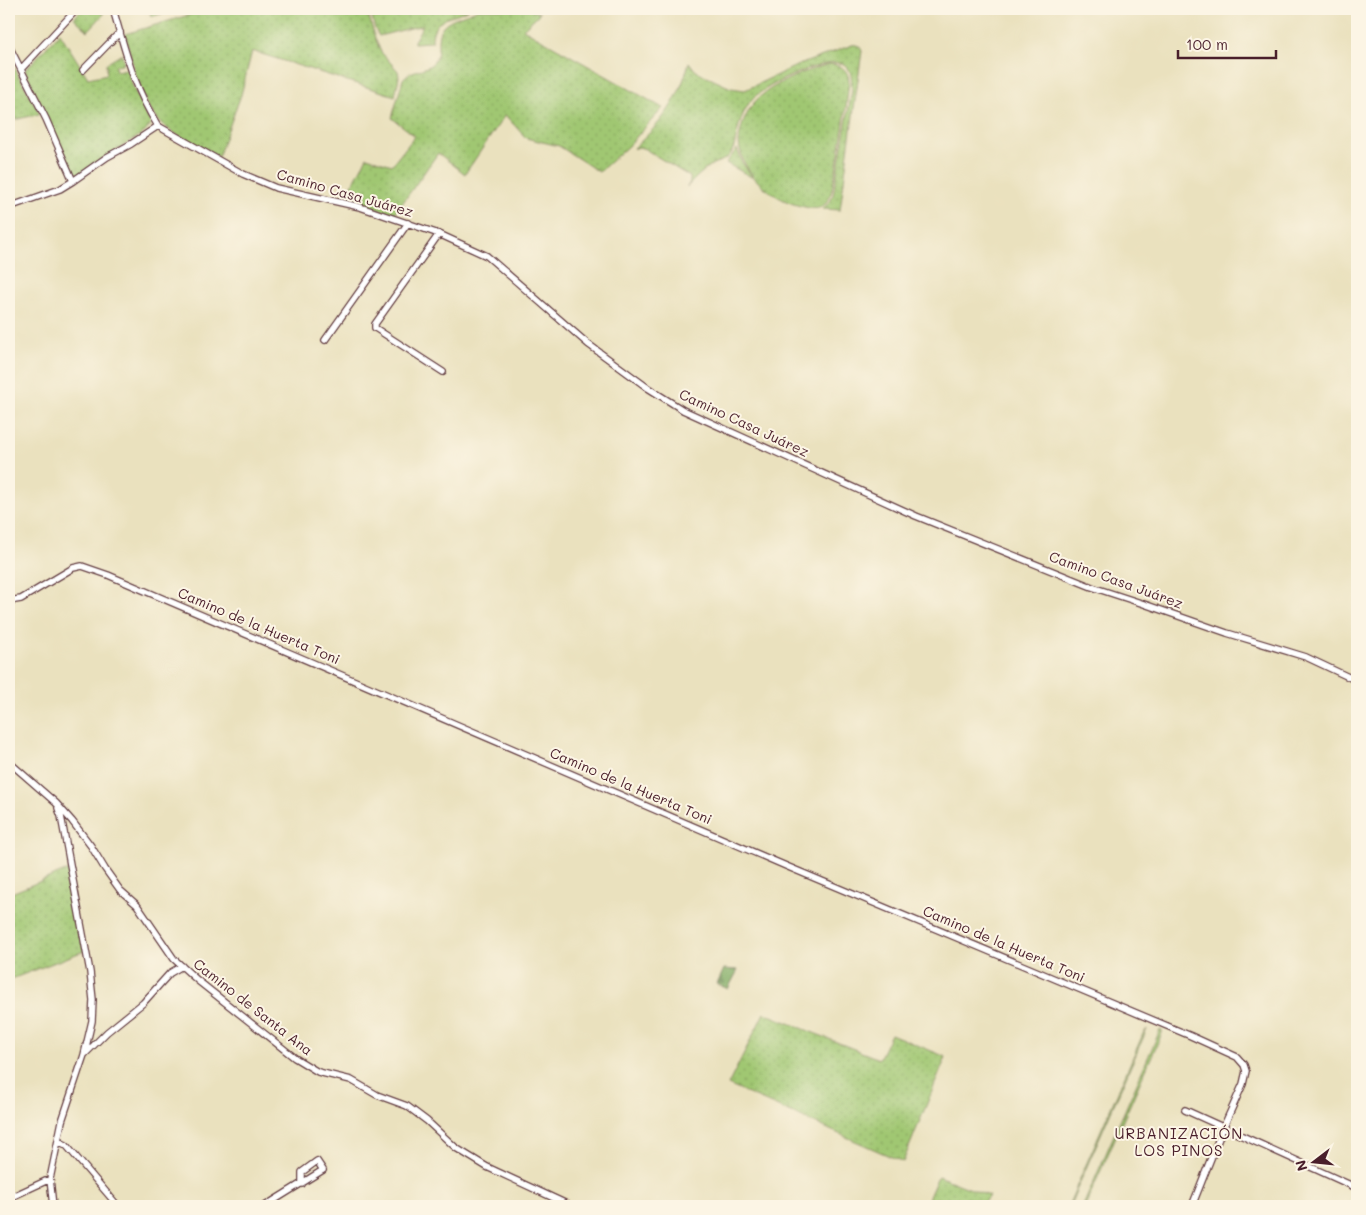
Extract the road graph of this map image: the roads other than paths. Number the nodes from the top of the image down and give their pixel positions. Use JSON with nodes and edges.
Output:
{"nodes":[{"id":1,"x":77,"y":9,"type":"edge"},
{"id":2,"x":113,"y":9,"type":"edge"},
{"id":3,"x":120,"y":32,"type":"junction"},
{"id":4,"x":9,"y":46,"type":"edge"},
{"id":5,"x":21,"y":69,"type":"junction"},
{"id":6,"x":83,"y":70,"type":"dead end"},
{"id":7,"x":158,"y":126,"type":"junction"},
{"id":8,"x":73,"y":181,"type":"junction"},
{"id":9,"x":9,"y":207,"type":"edge"},
{"id":10,"x":408,"y":223,"type":"junction"},
{"id":11,"x":439,"y":234,"type":"junction"},
{"id":12,"x":325,"y":340,"type":"dead end"},
{"id":13,"x":443,"y":372,"type":"dead end"},
{"id":14,"x":9,"y":601,"type":"edge"},
{"id":15,"x":1357,"y":680,"type":"edge"},
{"id":16,"x":9,"y":762,"type":"edge"},
{"id":17,"x":56,"y":804,"type":"junction"},
{"id":18,"x":182,"y":966,"type":"junction"},
{"id":19,"x":84,"y":1055,"type":"junction"},
{"id":20,"x":1185,"y":1110,"type":"dead end"},
{"id":21,"x":1222,"y":1128,"type":"junction"},
{"id":22,"x":58,"y":1141,"type":"junction"},
{"id":23,"x":50,"y":1179,"type":"junction"},
{"id":24,"x":302,"y":1184,"type":"dead end"},
{"id":25,"x":1357,"y":1188,"type":"edge"},
{"id":26,"x":9,"y":1198,"type":"edge"},
{"id":27,"x":53,"y":1206,"type":"edge"},
{"id":28,"x":118,"y":1206,"type":"edge"},
{"id":29,"x":266,"y":1206,"type":"edge"},
{"id":30,"x":572,"y":1206,"type":"edge"},
{"id":31,"x":1192,"y":1206,"type":"edge"}],
"edges":[{"from":1,"to":5,"type":"street"},
{"from":2,"to":3,"type":"street"},
{"from":3,"to":6,"type":"street"},
{"from":3,"to":7,"type":"street"},
{"from":4,"to":5,"type":"street"},
{"from":5,"to":8,"type":"street"},
{"from":7,"to":8,"type":"street"},
{"from":7,"to":10,"type":"street","name":"Camino Casa Juárez"},
{"from":8,"to":9,"type":"street"},
{"from":10,"to":11,"type":"street","name":"Camino Casa Juárez"},
{"from":10,"to":12,"type":"street"},
{"from":11,"to":13,"type":"street"},
{"from":11,"to":15,"type":"street","name":"Camino Casa Juárez"},
{"from":14,"to":21,"type":"street","name":"Camino de la Huerta Toni"},
{"from":16,"to":17,"type":"street","name":"Camino de Santa Ana"},
{"from":17,"to":18,"type":"street","name":"Camino de Santa Ana"},
{"from":17,"to":19,"type":"street"},
{"from":18,"to":19,"type":"street"},
{"from":18,"to":30,"type":"street","name":"Camino de Santa Ana"},
{"from":19,"to":22,"type":"street"},
{"from":20,"to":21,"type":"street"},
{"from":21,"to":25,"type":"street"},
{"from":21,"to":31,"type":"street"},
{"from":22,"to":23,"type":"street"},
{"from":22,"to":28,"type":"street"},
{"from":23,"to":26,"type":"street"},
{"from":23,"to":27,"type":"street"},
{"from":24,"to":29,"type":"street"}]}
